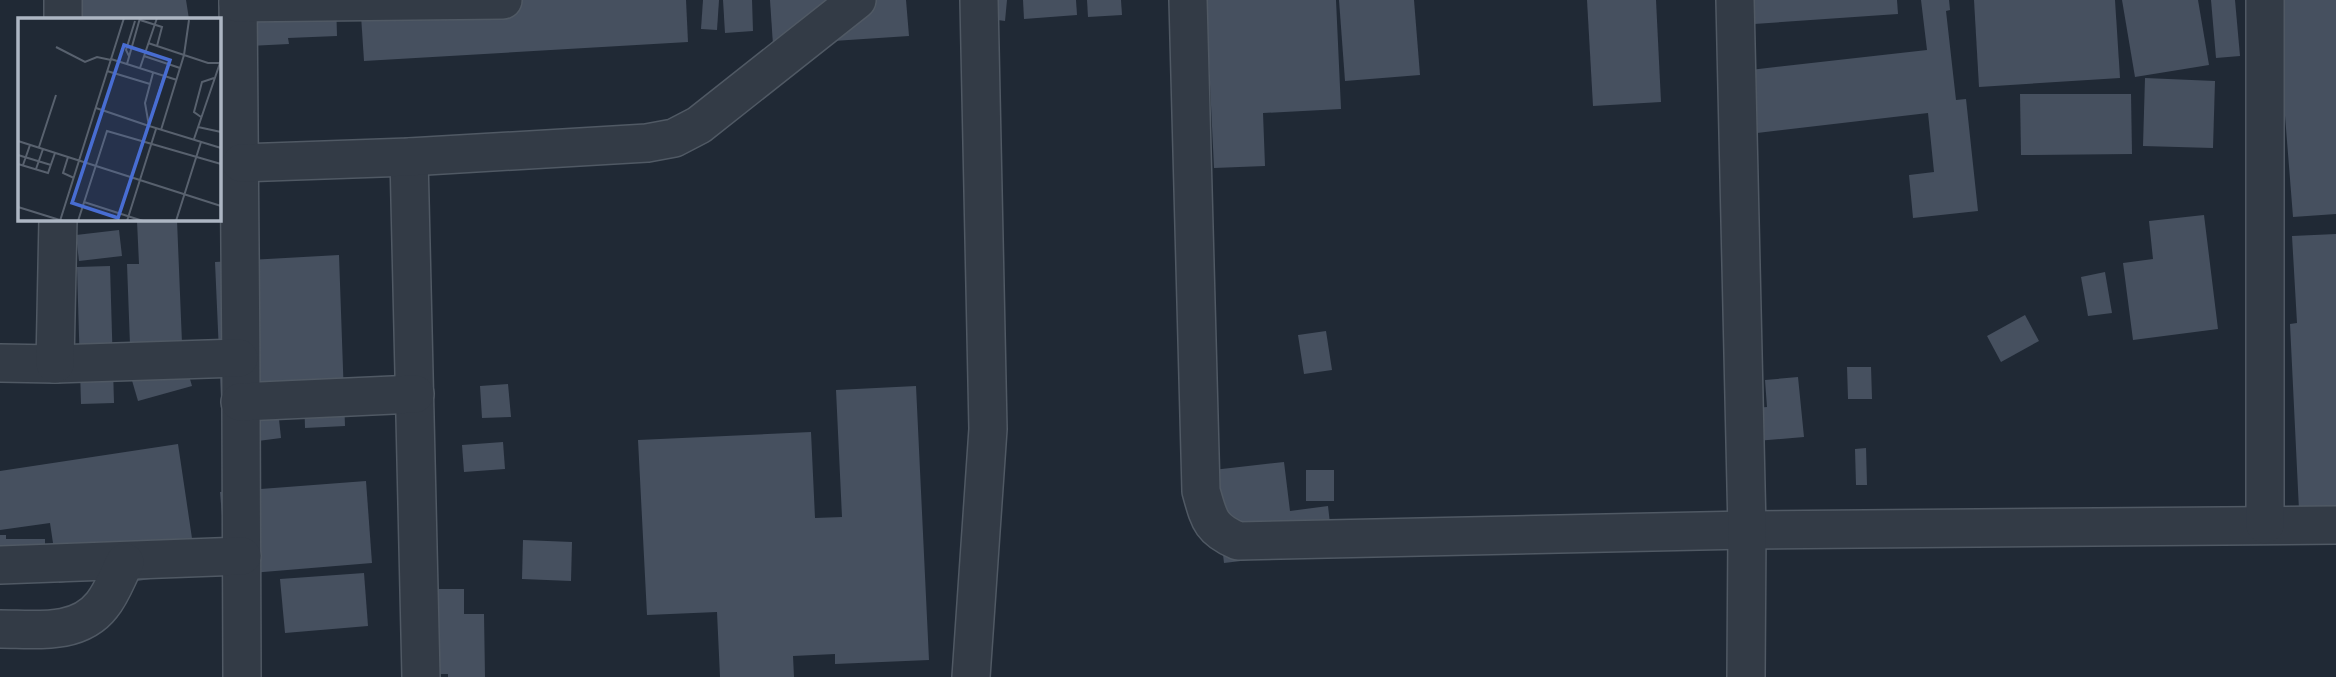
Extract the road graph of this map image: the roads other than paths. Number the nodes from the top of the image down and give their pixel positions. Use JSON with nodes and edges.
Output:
{"nodes":[{"id":1,"x":63,"y":0,"type":"edge"},
{"id":2,"x":503,"y":0,"type":"edge"},
{"id":3,"x":857,"y":0,"type":"edge"},
{"id":4,"x":979,"y":0,"type":"edge"},
{"id":5,"x":1188,"y":0,"type":"edge"},
{"id":6,"x":1735,"y":0,"type":"edge"},
{"id":7,"x":2265,"y":0,"type":"edge"},
{"id":8,"x":237,"y":1,"type":"edge"},
{"id":9,"x":63,"y":18,"type":"edge"},
{"id":10,"x":409,"y":157,"type":"junction"},
{"id":11,"x":240,"y":163,"type":"junction"},
{"id":12,"x":58,"y":220,"type":"edge"},
{"id":13,"x":239,"y":358,"type":"junction"},
{"id":14,"x":0,"y":363,"type":"edge"},
{"id":15,"x":55,"y":364,"type":"junction"},
{"id":16,"x":415,"y":394,"type":"junction"},
{"id":17,"x":240,"y":402,"type":"junction"},
{"id":18,"x":2264,"y":525,"type":"junction"},
{"id":19,"x":2336,"y":525,"type":"edge"},
{"id":20,"x":1747,"y":530,"type":"junction"},
{"id":21,"x":242,"y":556,"type":"junction"},
{"id":22,"x":125,"y":562,"type":"junction"},
{"id":23,"x":0,"y":565,"type":"edge"},
{"id":24,"x":0,"y":629,"type":"edge"},
{"id":25,"x":242,"y":677,"type":"edge"},
{"id":26,"x":421,"y":677,"type":"edge"},
{"id":27,"x":971,"y":677,"type":"edge"},
{"id":28,"x":1746,"y":677,"type":"edge"}],
"edges":[{"from":1,"to":9,"type":"street"},
{"from":2,"to":8,"type":"street"},
{"from":3,"to":10,"type":"street"},
{"from":4,"to":27,"type":"street"},
{"from":5,"to":20,"type":"street"},
{"from":6,"to":20,"type":"street"},
{"from":7,"to":18,"type":"street"},
{"from":8,"to":11,"type":"street"},
{"from":10,"to":11,"type":"street"},
{"from":10,"to":16,"type":"street"},
{"from":11,"to":13,"type":"street"},
{"from":12,"to":15,"type":"street"},
{"from":13,"to":15,"type":"street"},
{"from":13,"to":17,"type":"street"},
{"from":14,"to":15,"type":"street"},
{"from":16,"to":17,"type":"street"},
{"from":16,"to":26,"type":"street"},
{"from":17,"to":21,"type":"street"},
{"from":18,"to":19,"type":"street"},
{"from":18,"to":20,"type":"street"},
{"from":20,"to":28,"type":"street"},
{"from":21,"to":22,"type":"street"},
{"from":21,"to":25,"type":"street"},
{"from":22,"to":23,"type":"street"},
{"from":22,"to":24,"type":"street"}]}
